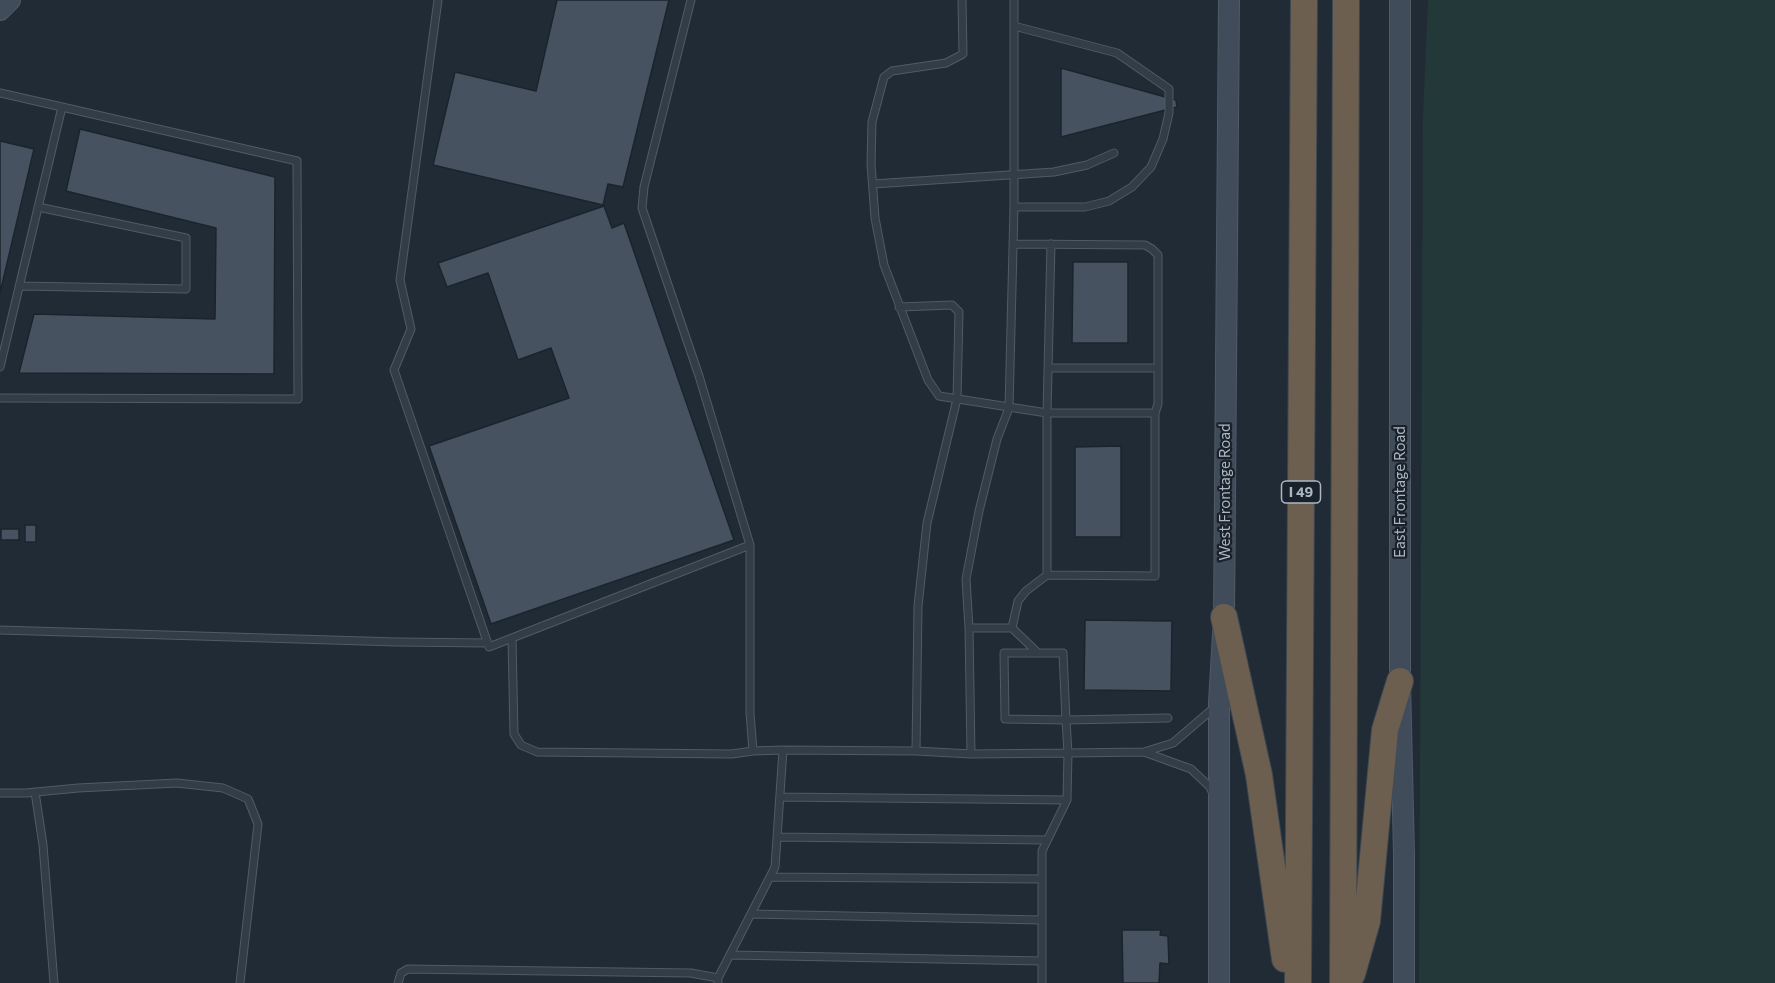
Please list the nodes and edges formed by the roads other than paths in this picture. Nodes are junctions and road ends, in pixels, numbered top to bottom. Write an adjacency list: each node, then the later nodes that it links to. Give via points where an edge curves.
1 (9, 0): 10 (street)
2 (438, 0): 38 (lane, via 400,280 411,329 394,370)
3 (691, 0): 31 (lane, via 644,186 642,208 699,376)
4 (962, 0): 16 (lane, via 963,54 946,63 892,71 884,77 872,122)
5 (1014, 0): 11 (lane)
6 (1229, 0): 33 (street, West Frontage Road)
7 (1304, 0): 70 (highway, I 49)
8 (1346, 0): 71 (highway)
9 (1400, 0): 40 (street, East Frontage Road)
10 (0, 10)
11 (1014, 26): 15 (lane); 18 (lane, via 1117,53 1169,89 1169,113 1151,167 1132,187 1109,201 1085,207)
12 (0, 93): 13 (lane)
13 (62, 107): 17 (lane); 26 (lane, via 297,161 298,399)
14 (1114, 153): 15 (lane, via 1087,165 1054,172)
15 (1014, 174): 16 (lane); 18 (lane)
16 (873, 184): 22 (lane, via 884,266)
17 (38, 207): 21 (lane); 21 (lane, via 186,238 186,289)
18 (1014, 207): 19 (lane)
19 (1013, 244): 20 (lane); 28 (lane)
20 (1051, 244): 24 (lane); 25 (lane, via 1145,245 1158,255)
21 (19, 286): 23 (lane)
22 (899, 308): 27 (lane, via 928,380 939,396); 27 (lane, via 952,305 959,312)
23 (0, 368)
24 (1049, 368): 25 (lane); 29 (lane)
25 (1158, 368): 30 (lane)
26 (0, 398)
27 (957, 399): 28 (lane); 46 (lane, via 927,523 918,606)
28 (1009, 408): 29 (lane); 34 (lane, via 997,439 966,579)
29 (1047, 413): 30 (lane); 32 (lane)
30 (1155, 413): 32 (lane, via 1155,576)
31 (750, 545): 37 (lane); 45 (lane)
32 (1047, 575): 35 (lane, via 1018,602)
33 (1224, 617): 41 (street, West Frontage Road); 69 (highway, via 1259,775)
34 (969, 628): 35 (lane); 49 (lane)
35 (1012, 628): 39 (lane)
36 (0, 630): 38 (lane)
37 (512, 638): 38 (lane, via 489,647); 45 (lane, via 514,734 521,745 537,752)
38 (488, 643)
39 (1038, 653): 43 (lane, via 1064,653); 43 (lane, via 1004,653 1005,719)
40 (1400, 681): 72 (highway, via 1385,730 1367,921); 73 (street, East Frontage Road)
41 (1219, 703): 47 (lane, via 1173,743); 54 (street, West Frontage Road)
42 (1168, 718): 43 (lane)
43 (1066, 720): 48 (lane)
44 (783, 750): 45 (lane); 46 (lane); 52 (lane)
45 (753, 751)
46 (916, 751): 49 (lane)
47 (1144, 752): 48 (lane); 54 (lane, via 1191,769 1210,787)
48 (1068, 753): 49 (lane); 53 (lane)
49 (971, 754)
50 (35, 792): 51 (lane); 64 (lane); 65 (lane, via 177,783 223,788 248,799 258,824)
51 (0, 793)
52 (780, 796): 53 (lane); 55 (lane)
53 (1067, 800): 56 (lane)
54 (1220, 812): 68 (street, West Frontage Road)
55 (777, 837): 56 (lane); 57 (lane, via 775,867)
56 (1046, 840): 58 (lane)
57 (770, 877): 58 (lane); 59 (lane)
58 (1042, 879): 60 (lane)
59 (751, 914): 60 (lane); 61 (lane)
60 (1042, 920): 62 (lane)
61 (730, 955): 62 (lane); 63 (lane)
62 (1042, 961): 67 (lane)
63 (718, 981): 66 (lane, via 691,973 408,969 401,973)
64 (54, 983)
65 (240, 983)
66 (398, 983)
67 (1042, 983)
68 (1219, 983)
69 (1289, 983)
70 (1298, 983)
71 (1343, 983)
72 (1350, 983)
73 (1404, 983)

